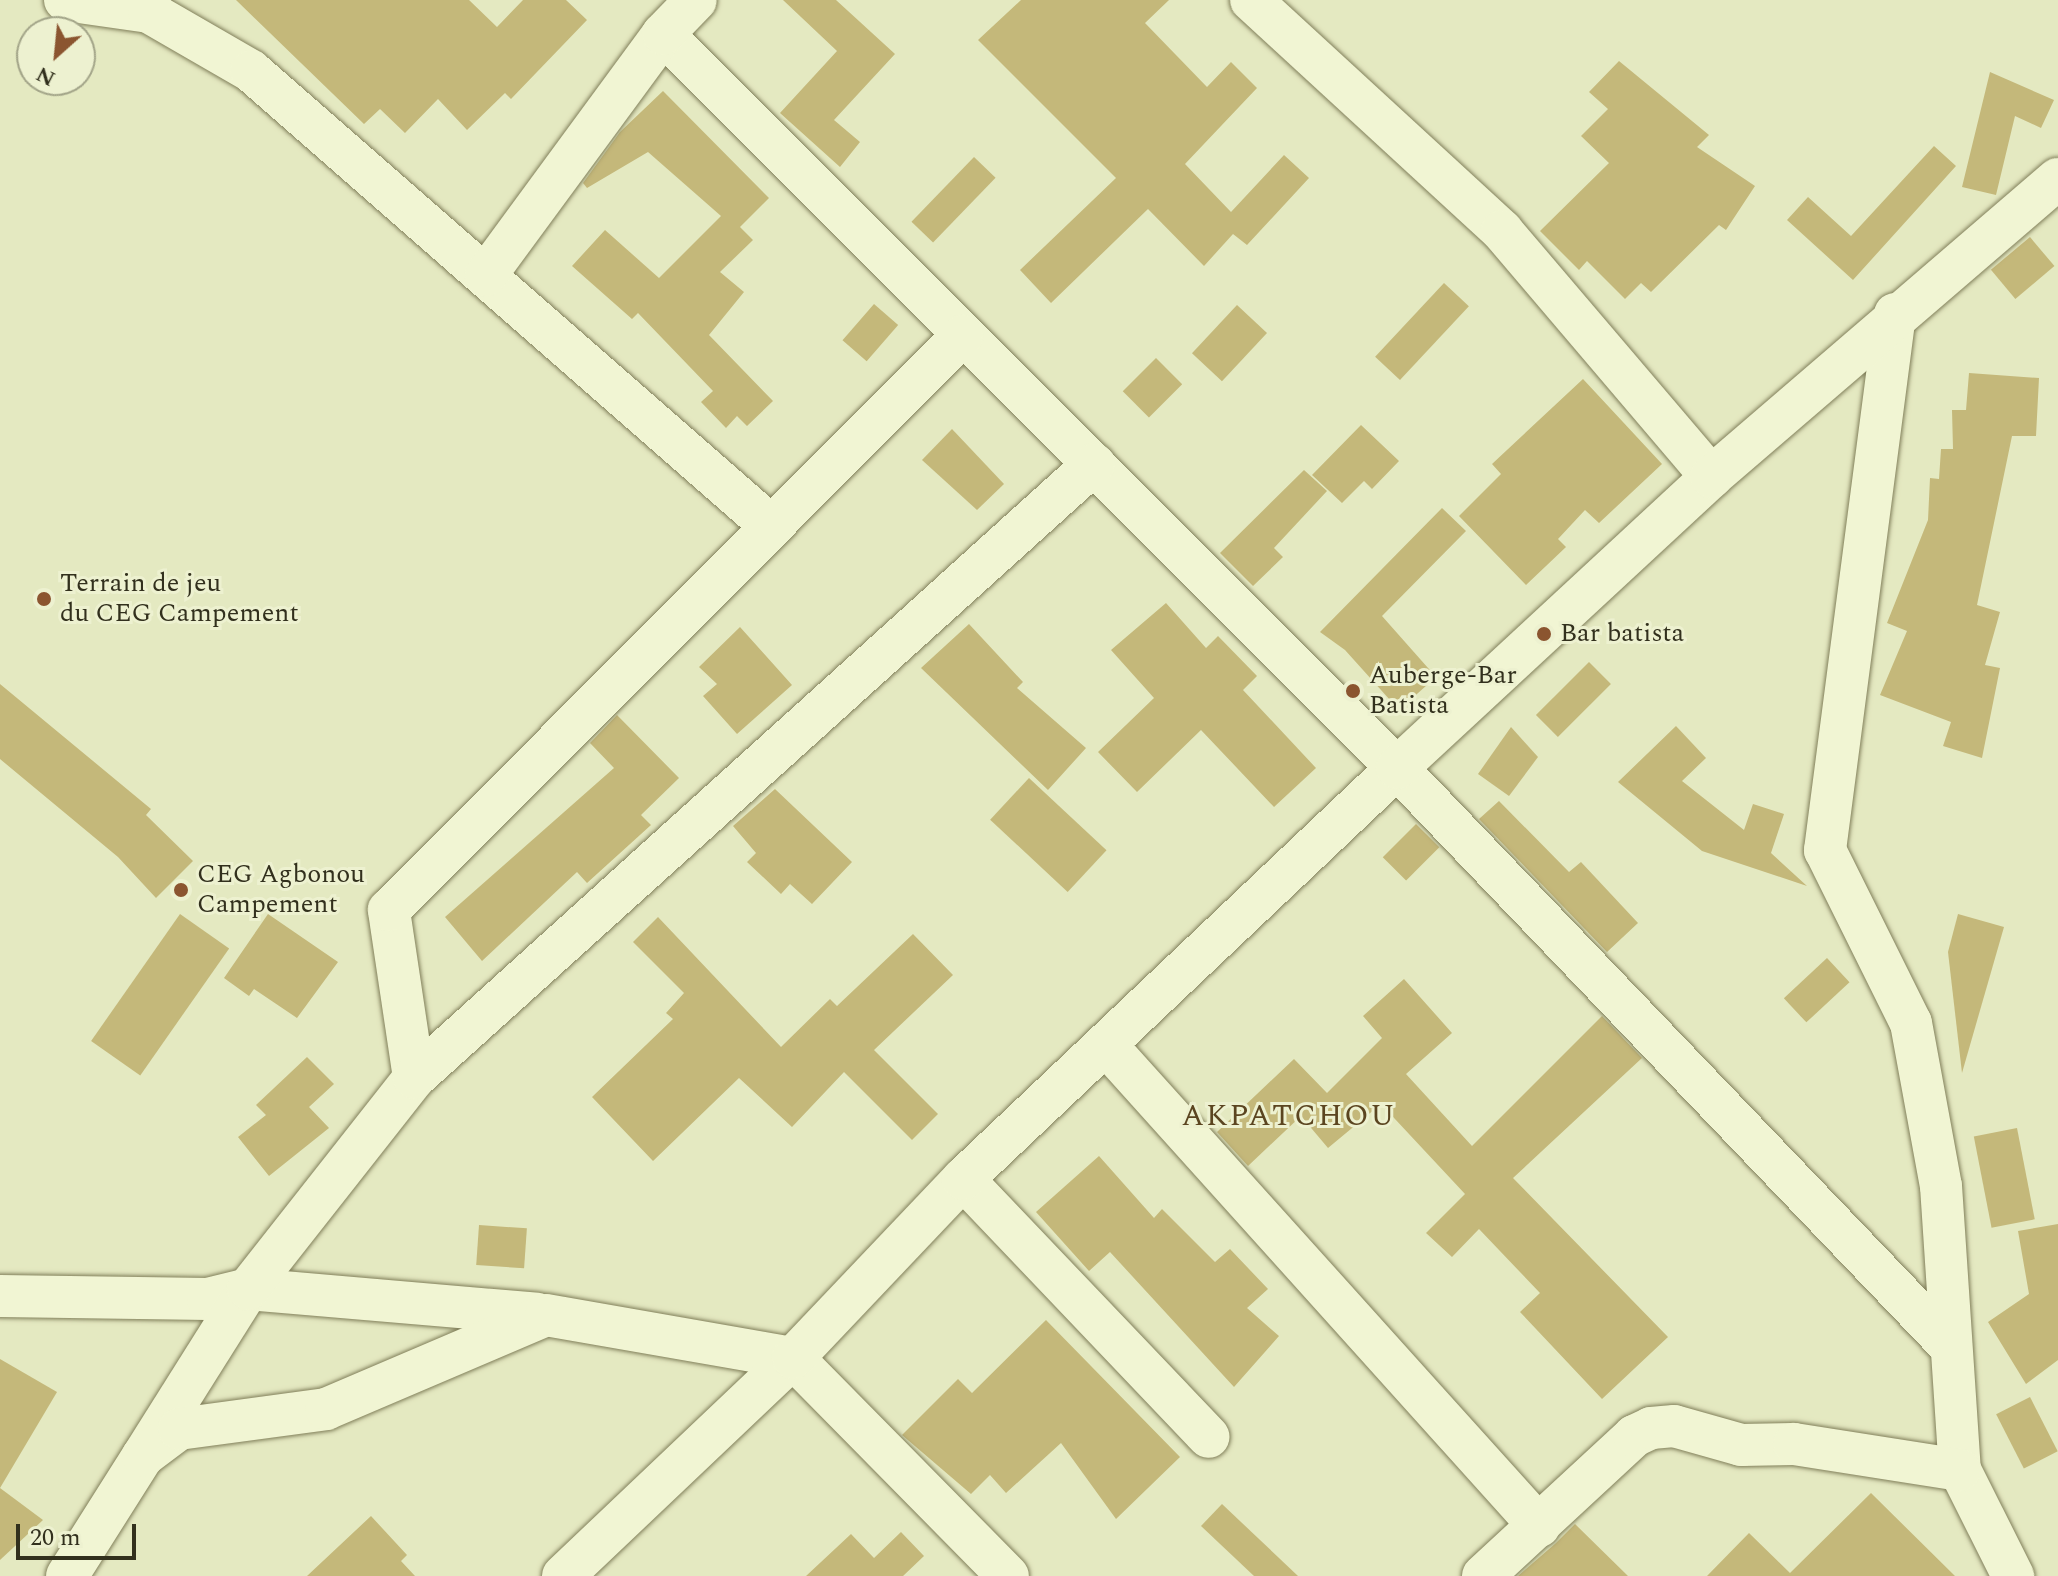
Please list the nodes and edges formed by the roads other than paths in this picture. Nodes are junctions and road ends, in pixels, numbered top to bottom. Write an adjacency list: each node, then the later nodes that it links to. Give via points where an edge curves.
1 (65, 0): 4 (street)
2 (696, 0): 5 (street)
3 (1251, 0): 11 (street, via 1502,231)
4 (150, 6): 7 (street, via 251,71)
5 (663, 34): 7 (street); 9 (street)
6 (2058, 179): 8 (street)
7 (486, 275): 12 (street)
8 (1895, 314): 11 (street); 20 (street, via 1825,850 1911,1023 1941,1186)
9 (962, 336): 10 (street); 12 (street)
10 (1094, 464): 13 (street); 15 (street)
11 (1711, 477): 13 (street)
12 (772, 527): 15 (street, via 389,910)
13 (1397, 768): 14 (street); 20 (street)
14 (1107, 1046): 16 (street); 25 (street)
15 (414, 1078): 17 (street)
16 (963, 1179): 21 (street); 22 (street)
17 (248, 1289): 18 (street, via 208,1299); 19 (street); 23 (street)
18 (0, 1296)
19 (546, 1315): 21 (street); 23 (street, via 326,1409 179,1429)
20 (1951, 1347): 24 (street)
21 (793, 1358): 27 (street); 28 (street)
22 (1209, 1437)
23 (143, 1456): 26 (street)
24 (1960, 1470): 25 (street, via 1794,1444 1741,1445 1674,1426 1651,1428 1634,1436); 30 (street)
25 (1539, 1526): 29 (street)
26 (67, 1576)
27 (563, 1576)
28 (1008, 1576)
29 (1483, 1576)
30 (2013, 1576)

